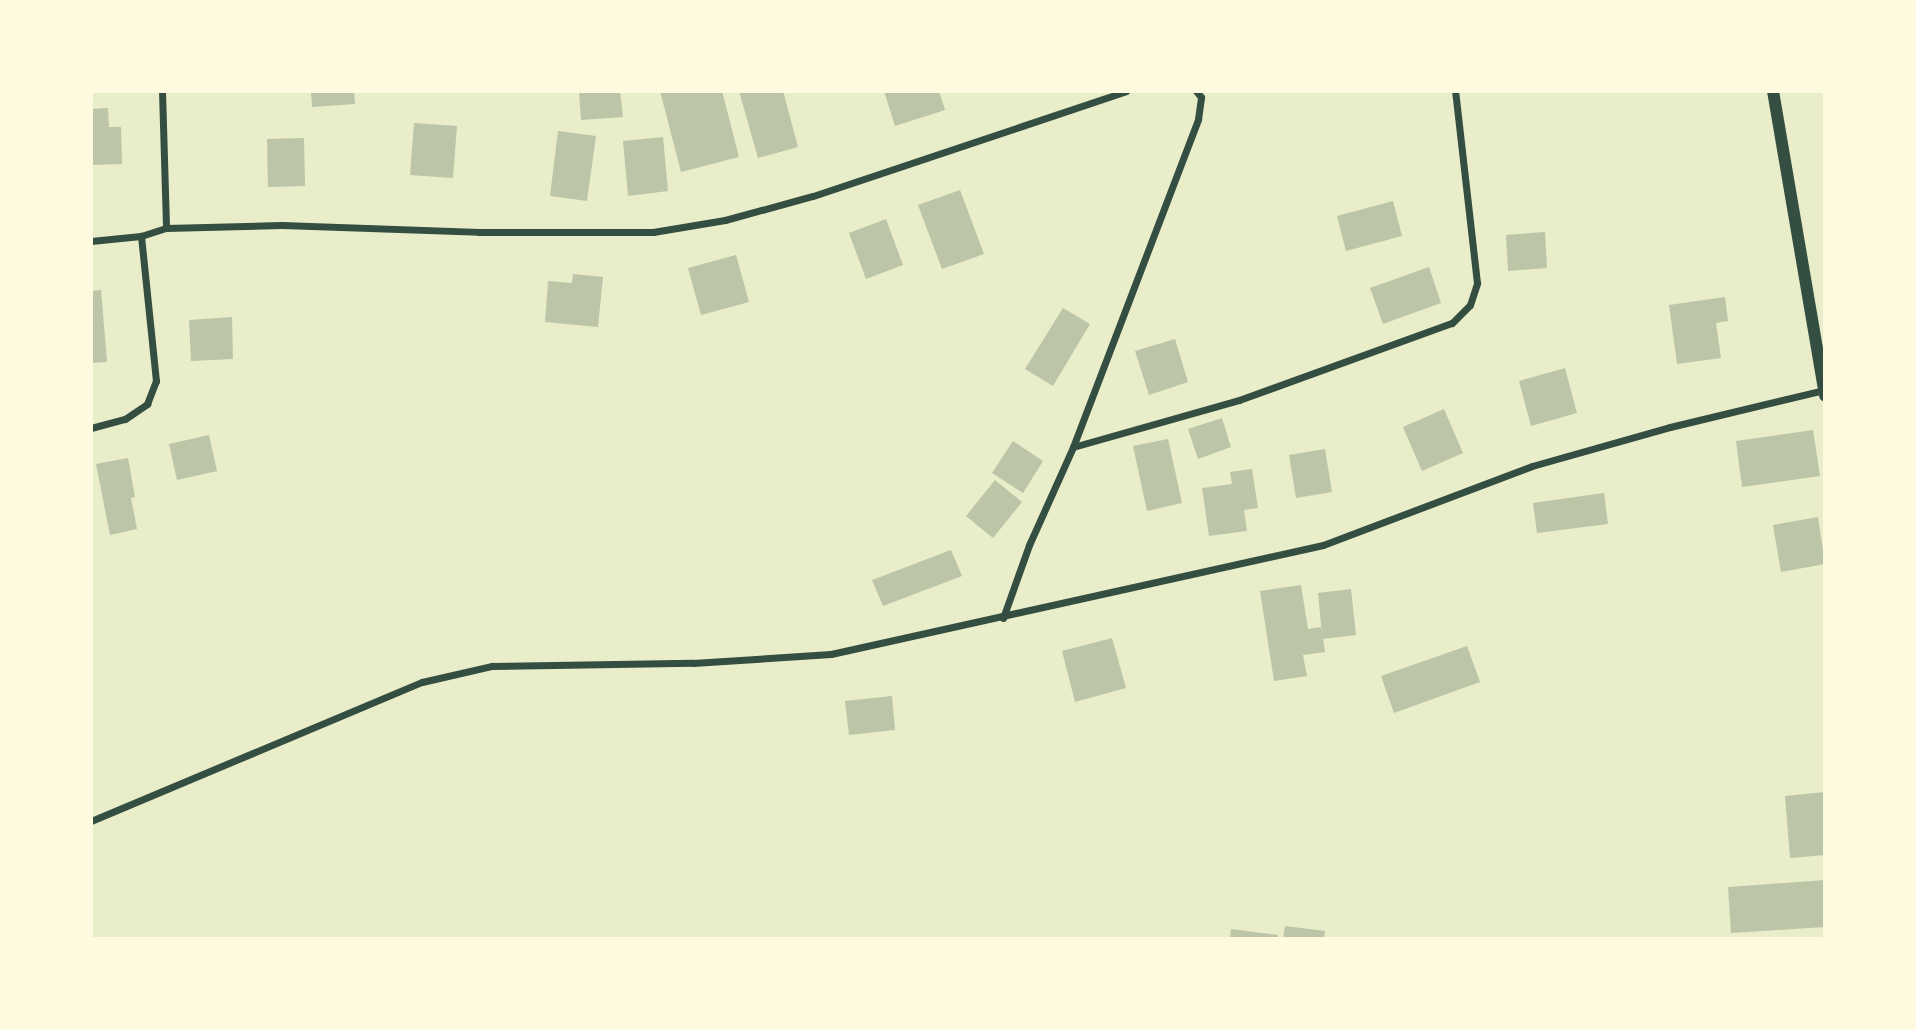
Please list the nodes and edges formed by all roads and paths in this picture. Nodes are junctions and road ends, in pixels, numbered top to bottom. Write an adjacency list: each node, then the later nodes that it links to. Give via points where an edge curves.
1 (162, 91): 6 (street)
2 (1126, 91): 6 (street, via 813,196 725,220 653,232 282,225)
3 (1196, 91): 11 (street, via 1201,97 1198,119)
4 (1455, 91): 11 (street, via 1477,283 1470,305 1452,323 1239,400)
5 (1773, 91): 9 (street)
6 (166, 228): 7 (street)
7 (141, 236): 8 (street); 10 (street, via 156,381 147,404 125,419)
8 (91, 241)
9 (1824, 393): 12 (street, via 1670,427 1532,466 1323,545)
10 (91, 428)
11 (1073, 447): 12 (street, via 1028,545)
12 (1003, 618): 13 (street, via 831,654 692,663 492,666 422,682)
13 (91, 821)

